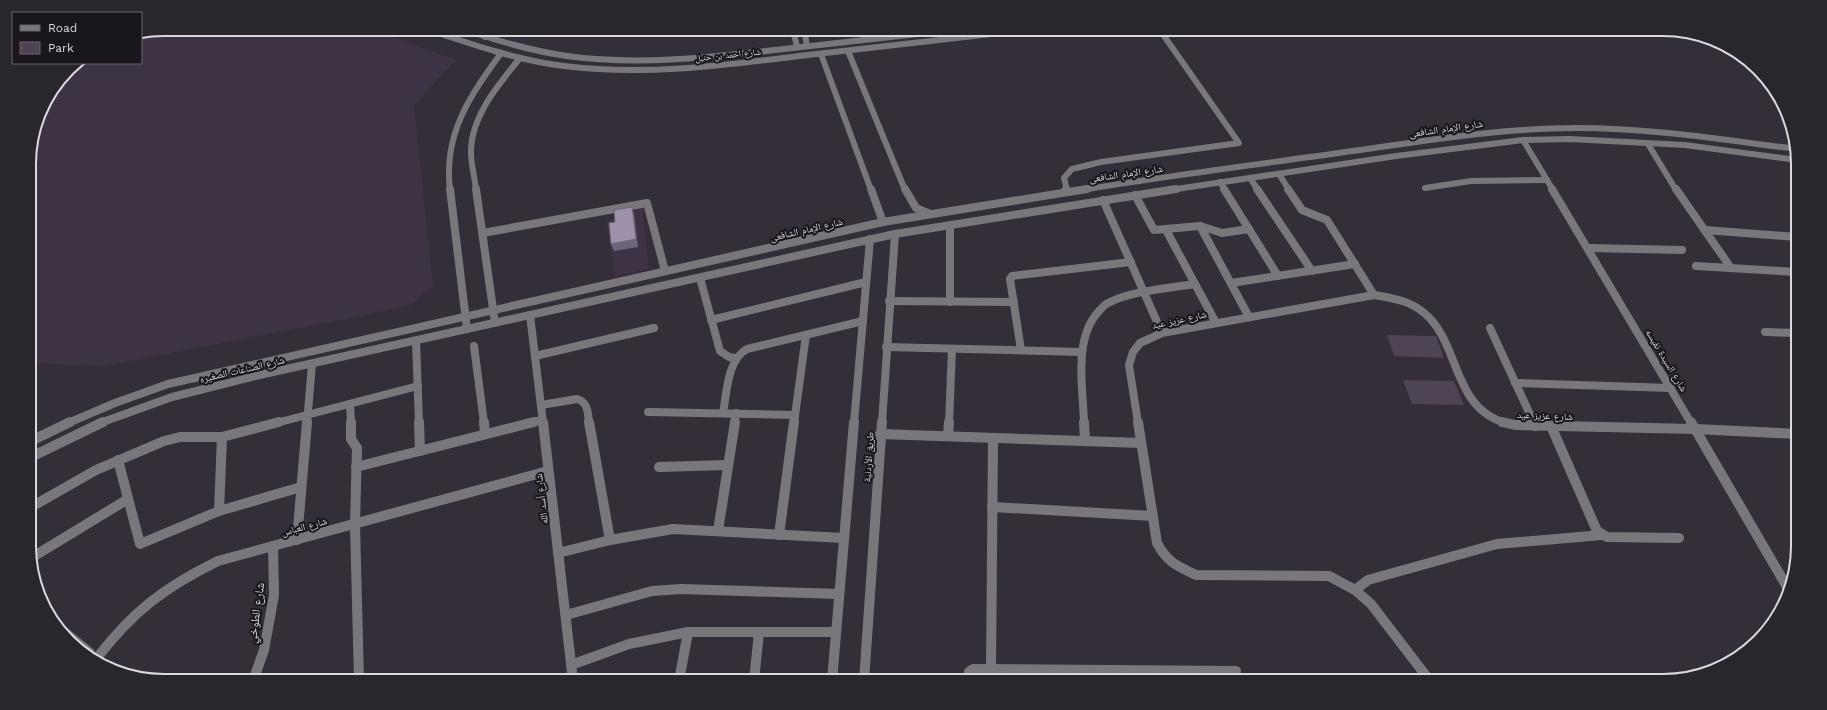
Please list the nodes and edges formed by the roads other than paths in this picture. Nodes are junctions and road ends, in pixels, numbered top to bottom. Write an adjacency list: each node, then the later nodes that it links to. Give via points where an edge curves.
1 (448, 36): 12 (street, شارع احمد بن حنبل)
2 (482, 36): 8 (street, شارع احمد بن حنبل)
3 (794, 36): 10 (street)
4 (805, 36): 9 (street)
5 (898, 36): 9 (street, شارع احمد بن حنبل)
6 (976, 36): 11 (street, شارع احمد بن حنبل)
7 (1164, 36): 28 (street, via 1239,143 1101,162 1072,169 1064,178)
8 (485, 37): 15 (street, شارع احمد بن حنبل, via 568,56)
9 (807, 46): 10 (street, شارع احمد بن حنبل)
10 (797, 48): 15 (street, شارع احمد بن حنبل)
11 (848, 51): 13 (street, شارع احمد بن حنبل); 31 (street, via 908,197 916,208)
12 (501, 53): 14 (street, شارع احمد بن حنبل); 62 (street, via 462,111 449,156 449,180)
13 (821, 54): 16 (street, شارع احمد بن حنبل); 32 (street)
14 (520, 58): 16 (street, شارع احمد بن حنبل, via 581,68); 38 (street, via 493,91 481,111 474,131 471,152)
15 (654, 61): 16 (street)
16 (651, 71)
17 (1523, 140): 18 (street, شارع الإمام الشافعى, via 1570,139); 22 (street, شارع الإمام الشافعى); 25 (street, شارع السيدة نفيسه)
18 (1648, 144): 20 (street, شارع الإمام الشافعى, via 1685,145); 37 (street, via 1664,172)
19 (1790, 148): 21 (street, شارع الإمام الشافعى, via 1642,130 1563,128 1464,135)
20 (1791, 159)
21 (1227, 170): 24 (street); 28 (street, شارع الإمام الشافعى)
22 (1279, 174): 23 (street, شارع الإمام الشافعى); 45 (street, via 1302,210 1327,220)
23 (1250, 178): 24 (street, شارع الإمام الشافعى); 49 (street)
24 (1235, 180): 26 (street, شارع الإمام الشافعى)
25 (1547, 180): 27 (street, via 1488,178); 42 (street, شارع السيدة نفيسه)
26 (1220, 182): 29 (street, شارع الإمام الشافعى); 35 (street)
27 (1425, 188)
28 (1068, 192): 31 (street, شارع الإمام الشافعى)
29 (1135, 195): 30 (street, شارع الإمام الشافعى); 36 (street, via 1152,229)
30 (1103, 200): 33 (street, شارع الإمام الشافعى); 44 (street)
31 (930, 214): 32 (street, شارع الإمام الشافعى)
32 (883, 222): 48 (street, شارع الإمام الشافعى)
33 (950, 225): 39 (street, شارع الإمام الشافعى); 59 (street)
34 (1200, 226): 35 (street, via 1222,233); 36 (street); 54 (street)
35 (1249, 229): 51 (street)
36 (1166, 230): 55 (street)
37 (1705, 230): 40 (street); 47 (street)
38 (483, 233): 48 (street, via 647,203); 61 (street)
39 (894, 234): 41 (street, شارع الإمام الشافعى); 58 (street, طريق الأردنية)
40 (1791, 237)
41 (870, 239): 52 (street, شارع الإمام الشافعى); 53 (street, طريق الأردنية)
42 (1588, 248): 43 (street); 87 (street, شارع السيدة نفيسه)
43 (1682, 250)
44 (1131, 262): 56 (street); 60 (street, via 1012,276 1010,279)
45 (1355, 264): 49 (street); 57 (street)
46 (1696, 266): 47 (street)
47 (1731, 268): 50 (street)
48 (665, 271): 61 (street, شارع الإمام الشافعى)
49 (1312, 271): 51 (street)
50 (1791, 272)
51 (1278, 276): 54 (street)
52 (700, 278): 63 (street, شارع الإمام الشافعى); 65 (street)
53 (866, 282): 65 (street); 66 (street, طريق الأردنية)
54 (1231, 283): 64 (street)
55 (1195, 284): 56 (street); 68 (street)
56 (1144, 292): 73 (street); 81 (street, via 1107,303 1094,317 1085,334)
57 (1374, 295): 64 (street, شارع عزيز عيد); 96 (street, شارع عزيز عيد, via 1412,303 1428,314 1472,402 1483,413 1498,422)
58 (889, 300): 59 (street); 78 (street, طريق الأردنية)
59 (950, 302): 60 (street)
60 (1014, 302): 80 (street)
61 (494, 310): 62 (street, شارع الإمام الشافعى); 67 (street)
62 (466, 316): 71 (street); 104 (street, شارع الصناعات الصغيره, via 168,384 115,402)
63 (530, 316): 67 (street, شارع الإمام الشافعى); 82 (street, شارع أسد الله)
64 (1249, 317): 68 (street, شارع عزيز عيد)
65 (711, 320): 83 (street, via 720,351 729,358)
66 (863, 321): 75 (street); 125 (street, طريق الأردنية)
67 (495, 323): 71 (street, شارع الإمام الشافعى)
68 (1216, 323): 73 (street, شارع عزيز عيد)
69 (654, 328): 82 (street)
70 (1490, 328): 85 (street)
71 (467, 329): 76 (street, شارع الصناعات الصغيره)
72 (1765, 332): 74 (street)
73 (1162, 333): 107 (street, شارع عزيز عيد, via 1144,339 1132,350 1129,365)
74 (1791, 333)
75 (806, 335): 83 (street, via 747,349); 94 (street)
76 (416, 341): 84 (street, شارع الصناعات الصغيره); 86 (street)
77 (474, 346): 99 (street)
78 (886, 347): 79 (street); 100 (street, طريق الأردنية)
79 (952, 349): 80 (street); 102 (street)
80 (1021, 350): 81 (street)
81 (1082, 352): 106 (street)
82 (535, 356): 89 (street, شارع أسد الله)
83 (735, 358): 91 (street)
84 (312, 364): 93 (street); 109 (street, شارع الصناعات الصغيره, via 171,397 120,414)
85 (1515, 383): 87 (street); 96 (street)
86 (418, 386): 88 (street); 108 (street)
87 (1671, 388): 98 (street, شارع السيدة نفيسه)
88 (350, 404): 93 (street); 112 (street, via 351,438 357,448)
89 (541, 405): 95 (street, شارع أسد الله); 128 (street, via 577,399 586,405)
90 (648, 412): 91 (street)
91 (723, 413): 92 (street)
92 (736, 413): 94 (street); 111 (street)
93 (307, 415): 103 (street); 115 (street)
94 (795, 415): 123 (street)
95 (542, 420): 99 (street); 114 (street, شارع أسد الله)
96 (1535, 426): 97 (street, شارع عزيز عيد)
97 (1551, 426): 98 (street, شارع عزيز عيد); 124 (street, via 1597,532)
98 (1695, 430): 101 (street, شارع عزيز عيد); 132 (street, شارع السيدة نفيسه)
99 (485, 434): 108 (street)
100 (880, 434): 102 (street); 149 (street, طريق الأردنية)
101 (1791, 434)
102 (948, 436): 105 (street)
103 (222, 437): 110 (street, via 174,438); 119 (street)
104 (36, 438)
105 (993, 438): 106 (street); 118 (street)
106 (1085, 441): 107 (street)
107 (1141, 443): 120 (street, شارع عزيز عيد)
108 (420, 451): 112 (street)
109 (36, 454)
110 (118, 460): 116 (street); 117 (street, via 68,484)
111 (728, 466): 113 (street); 122 (street)
112 (356, 467): 121 (street)
113 (660, 467)
114 (548, 471): 121 (street, شارع العباس); 130 (street, شارع أسد الله)
115 (301, 487): 119 (street); 127 (street)
116 (128, 498): 119 (street, via 140,544); 131 (street)
117 (36, 504)
118 (992, 507): 120 (street); 141 (street)
119 (219, 511)
120 (1153, 516): 133 (street, شارع عزيز عيد, via 1157,543 1164,556 1176,566 1196,575 1328,576)
121 (355, 524): 127 (street, شارع العباس); 144 (street)
122 (718, 531): 123 (street); 128 (street, via 673,529)
123 (780, 535): 125 (street)
124 (1602, 535): 126 (street); 133 (street, via 1497,544 1368,580)
125 (844, 538): 134 (street, طريق الأردنية)
126 (1679, 538)
127 (296, 540): 129 (street, شارع العباس)
128 (610, 540): 130 (street)
129 (273, 546): 139 (street, شارع العباس, via 218,561 185,577 153,598 132,616); 143 (street, شارع الطوخي, via 274,595 264,650)
130 (558, 553): 135 (street, شارع أسد الله)
131 (37, 555)
132 (1785, 584)
133 (1355, 590): 153 (street, شارع عزيز عيد, via 1371,604)
134 (839, 594): 135 (street, via 681,589 652,591); 138 (street, طريق الأردنية)
135 (566, 615): 140 (street, شارع أسد الله)
136 (688, 632): 137 (street); 140 (street, via 629,644); 146 (street)
137 (759, 632): 138 (street); 147 (street)
138 (836, 632): 148 (street, طريق الأردنية)
139 (99, 656)
140 (571, 665): 145 (street, شارع أسد الله)
141 (991, 669): 150 (street, via 973,669); 151 (street)
142 (1236, 672): 152 (street)
143 (255, 674)
144 (359, 674)
145 (572, 674)
146 (680, 674)
147 (755, 674)
148 (833, 674)
149 (864, 674)
150 (969, 674)
151 (1133, 674)
152 (1213, 674)
153 (1425, 674)

